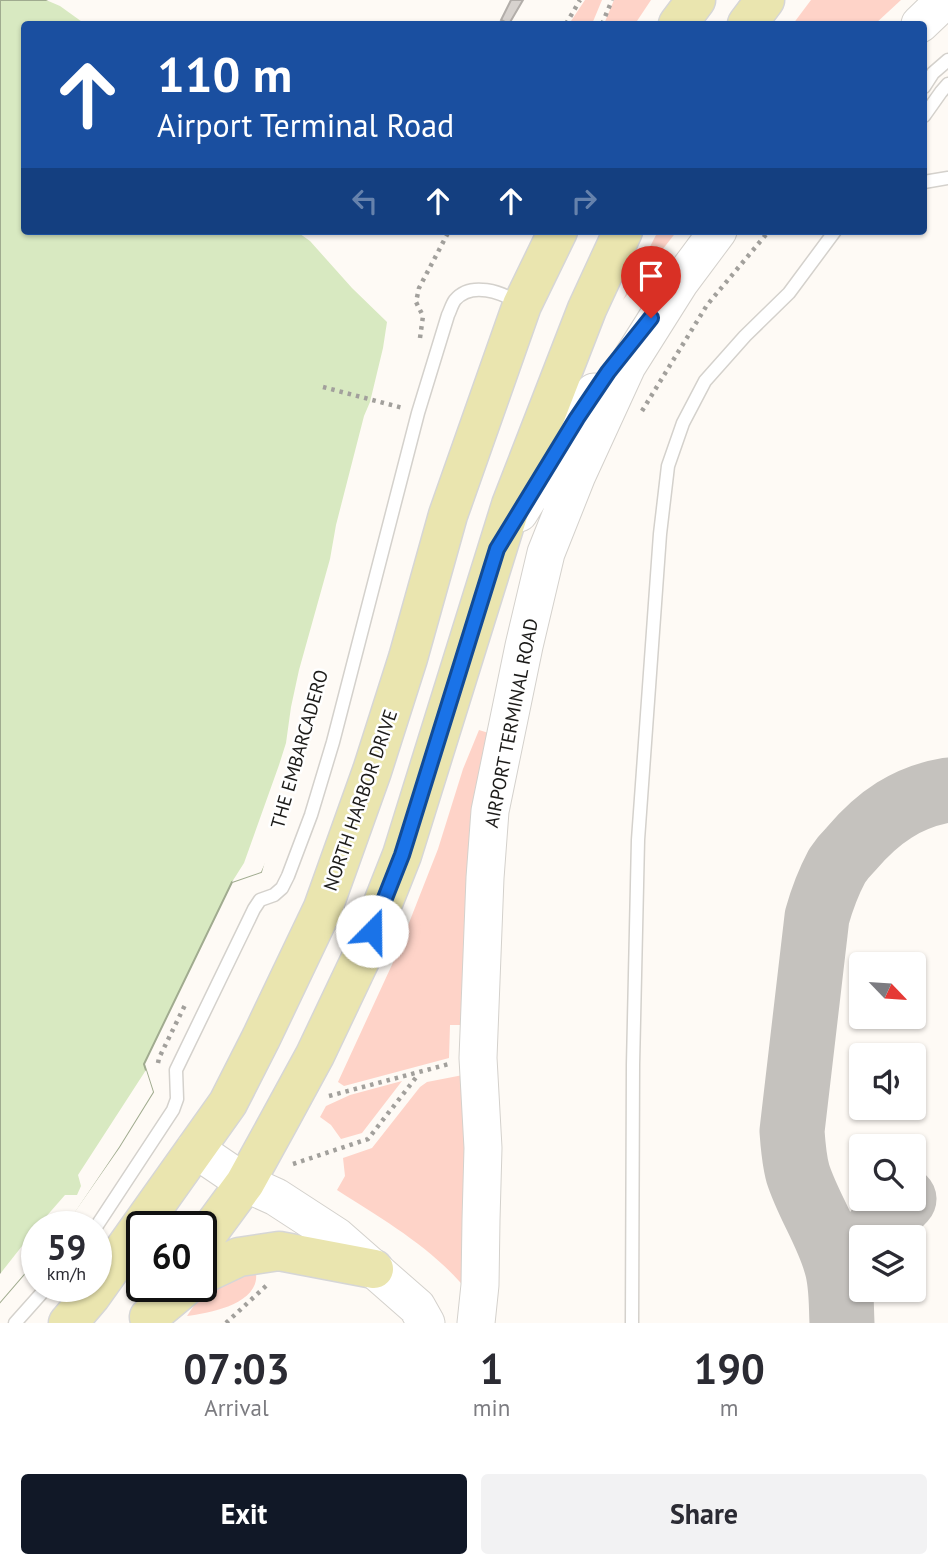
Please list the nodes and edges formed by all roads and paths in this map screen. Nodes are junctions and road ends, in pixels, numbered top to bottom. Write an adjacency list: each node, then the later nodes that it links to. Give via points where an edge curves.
1 (580, 0): 7 (path)
2 (611, 0): 8 (path)
3 (696, 0): 9 (main road)
4 (751, 0): 10 (main road)
5 (765, 0): 11 (main road)
6 (945, 0): 12 (main road)
7 (568, 21)
8 (603, 21)
9 (680, 21)
10 (742, 21)
11 (749, 21)
12 (922, 21)
13 (948, 60): 14 (lane)
14 (927, 83)
15 (948, 84): 16 (lane)
16 (927, 112)
17 (948, 178): 18 (lane)
18 (927, 182)
19 (447, 235): 27 (path, via 419,288 416,302 423,316)
20 (556, 235): 26 (main road, NORTH HARBOR DRIVE)
21 (621, 235): 31 (main road, via 587,309)
22 (715, 235): 25 (main road, AIRPORT TERMINAL ROAD)
23 (766, 235): 30 (path, via 707,305)
24 (832, 235): 52 (lane, via 789,293 705,381 668,466 638,840)
25 (680, 282): 31 (main road, AIRPORT TERMINAL ROAD, via 608,372); 51 (main road, AIRPORT TERMINAL ROAD, via 626,366 546,553 490,811 478,1045 483,1148)
26 (522, 305): 35 (main road, NORTH HARBOR DRIVE, via 448,515 408,658 323,908 228,1103); 38 (lane, via 506,295 467,291 455,300 448,315 333,741 288,876 282,888 260,900 254,909 176,1070 173,1110)
27 (418, 347)
28 (323, 387): 29 (path, via 403,408)
29 (406, 396)
30 (639, 416)
31 (497, 549): 37 (main road, via 397,868 315,1055)
32 (189, 996): 33 (path)
33 (158, 1068)
34 (320, 1101): 36 (path, via 419,1073 368,1139)
35 (195, 1149): 37 (main road); 48 (main road, NORTH HARBOR DRIVE)
36 (293, 1164)
37 (245, 1183): 39 (main road); 41 (main road, via 276,1197 336,1236)
38 (107, 1211)
39 (217, 1222)
40 (217, 1267): 41 (main road, via 239,1257 279,1251)
41 (374, 1269): 50 (main road, via 417,1307)
42 (266, 1275): 49 (path, via 267,1285)
43 (34, 1302): 47 (lane)
44 (160, 1302): 46 (main road)
45 (168, 1302): 46 (main road)
46 (147, 1320)
47 (15, 1323)
48 (68, 1323)
49 (226, 1323)
50 (426, 1323)
51 (475, 1323)
52 (632, 1323)

